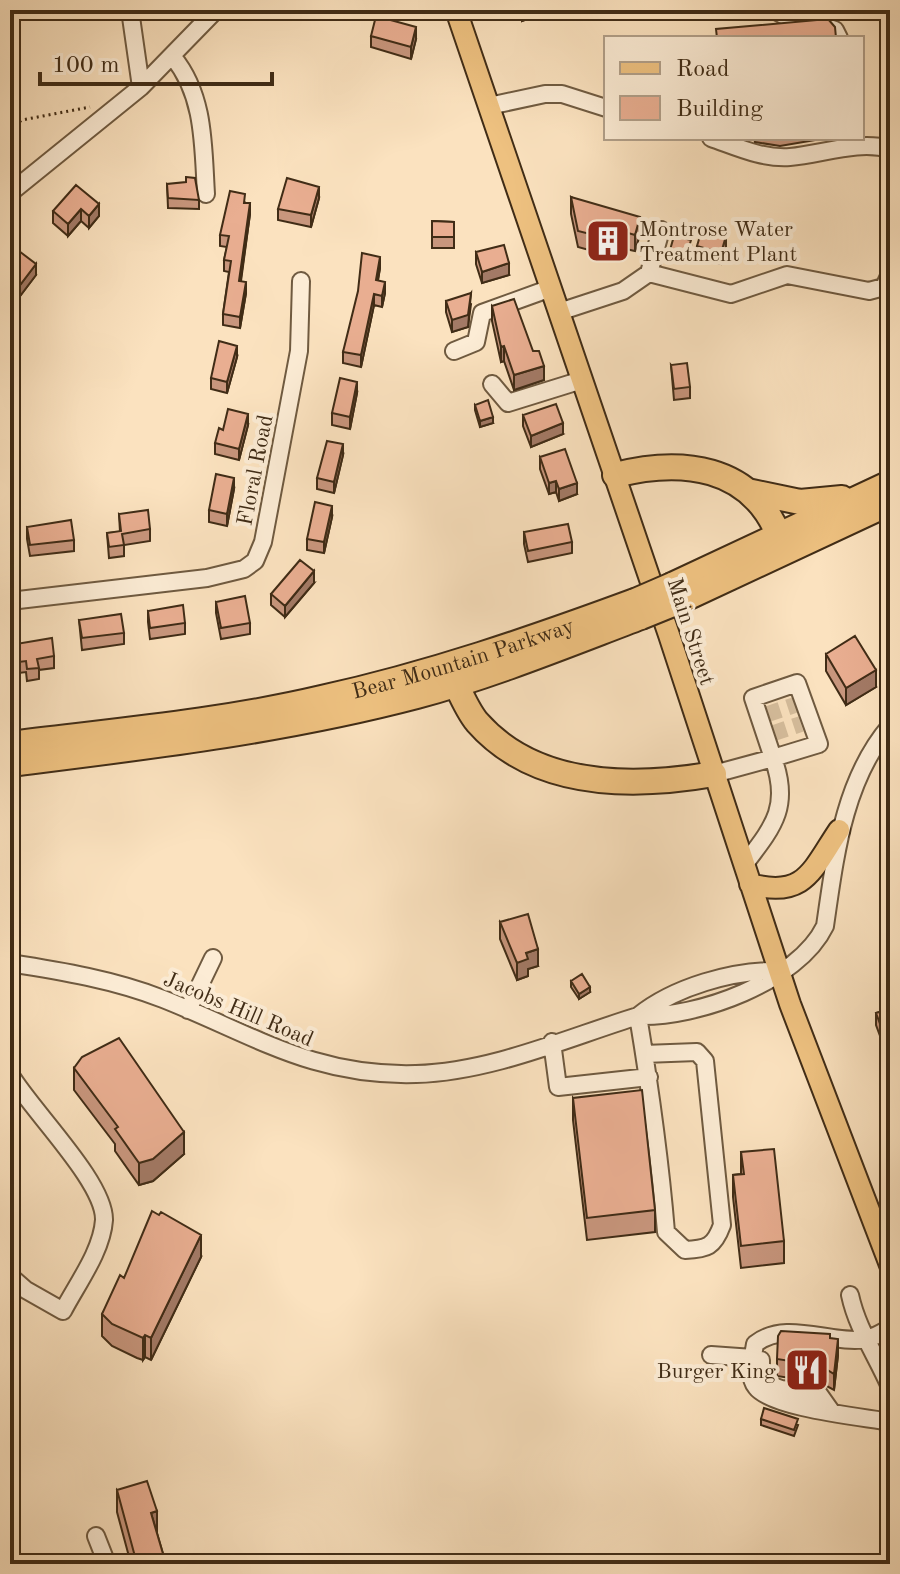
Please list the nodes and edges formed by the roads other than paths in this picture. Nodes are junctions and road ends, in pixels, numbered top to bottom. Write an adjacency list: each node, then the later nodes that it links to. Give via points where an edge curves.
1 (130, 10): 7 (street)
2 (216, 10): 6 (street)
3 (456, 10): 8 (main road, Main Street)
4 (775, 10): 5 (street, via 835,30)
5 (838, 36)
6 (173, 57): 7 (street); 14 (street, via 195,93)
7 (141, 87): 13 (street)
8 (489, 106): 9 (street, via 562,94); 19 (main road, Main Street)
9 (604, 107)
10 (717, 140): 11 (street, via 758,155 788,157)
11 (854, 142): 12 (street)
12 (890, 149)
13 (10, 193)
14 (206, 194)
15 (661, 230): 16 (street)
16 (649, 273): 17 (street, via 731,294 787,275 869,291 884,287); 20 (street, via 623,291)
17 (890, 274)
18 (301, 281): 29 (street, Floral Road, via 299,351 255,561 207,578)
19 (551, 288): 20 (main road, Main Street); 21 (street, via 482,313 476,342)
20 (559, 312): 22 (main road, Main Street)
21 (454, 351)
22 (582, 380): 23 (street, via 508,403); 24 (main road, Main Street)
23 (492, 384)
24 (615, 475): 25 (highway, via 685,466); 36 (main road, Main Street)
25 (746, 490): 26 (highway, via 800,502); 27 (highway, via 769,511)
26 (884, 492): 27 (highway, Bear Mountain Parkway); 28 (highway, Bear Mountain Parkway)
27 (779, 536): 28 (highway, Bear Mountain Parkway)
28 (675, 594): 30 (highway, Bear Mountain Parkway, bridge)
29 (10, 601)
30 (638, 609): 31 (highway, Bear Mountain Parkway); 33 (highway, Bear Mountain Parkway, via 319,699)
31 (456, 684): 35 (highway, Bear Mountain Parkway, via 251,732); 36 (highway, via 490,734 560,771 619,783)
32 (890, 726): 37 (street, Jacobs Hill Road)
33 (10, 744)
34 (773, 758): 34 (street, via 819,744 806,722 797,683 753,698); 36 (street); 38 (street, via 782,783 780,809)
35 (10, 764)
36 (714, 774): 38 (main road, Main Street)
37 (839, 830): 38 (main road, via 800,884 780,890); 41 (street, Jacobs Hill Road, via 825,926 806,953)
38 (747, 874): 41 (main road, Main Street)
39 (213, 958): 42 (street)
40 (10, 965): 42 (street, Jacobs Hill Road, via 111,982)
41 (779, 971): 43 (street, Jacobs Hill Road, via 757,990 664,1017); 48 (main road, Main Street)
42 (188, 1010): 44 (street, Jacobs Hill Road, via 279,1052 363,1072 416,1074 464,1068)
43 (638, 1016): 44 (street, Jacobs Hill Road); 45 (street)
44 (552, 1042): 47 (street, via 558,1087)
45 (644, 1054): 47 (street); 47 (street, via 697,1052 705,1061 722,1225 716,1243 705,1249 685,1250 666,1232)
46 (10, 1074): 49 (street, via 86,1176 104,1219 99,1241 63,1311)
47 (649, 1077)
48 (890, 1265)
49 (10, 1276)
50 (850, 1295): 52 (street)
51 (890, 1328): 52 (street)
52 (862, 1339): 54 (street, via 766,1336 755,1344); 55 (street); 56 (street, via 842,1346 774,1344 765,1349 761,1376 768,1384 819,1394)
53 (711, 1355): 54 (street)
54 (753, 1358): 56 (street, via 751,1379 757,1390 781,1401)
55 (890, 1387)
56 (831, 1411): 57 (street)
57 (890, 1422)
58 (96, 1536): 59 (street)
59 (107, 1564)

